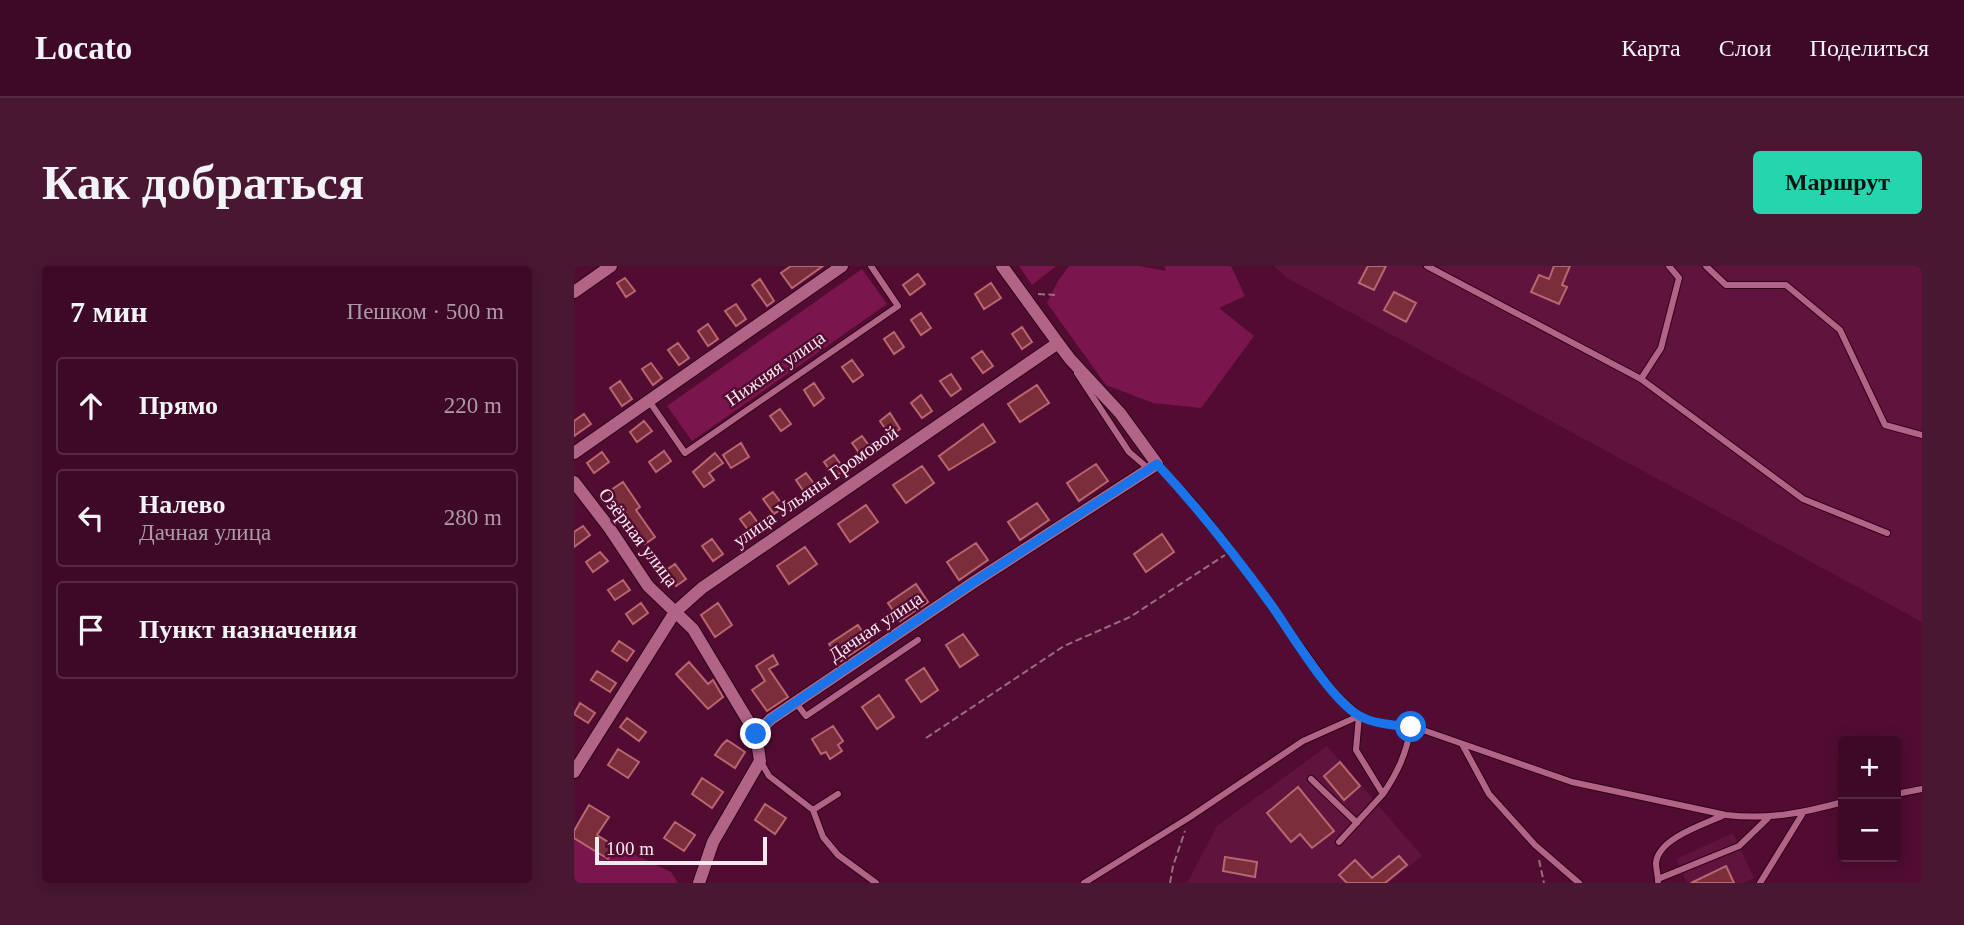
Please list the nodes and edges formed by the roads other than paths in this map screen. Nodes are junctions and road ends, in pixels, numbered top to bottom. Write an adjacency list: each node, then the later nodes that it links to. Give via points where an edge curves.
1 (611, 266): 8 (street)
2 (842, 266): 11 (street)
3 (871, 266): 11 (lane, Нижняя улица, via 898,306 685,453)
4 (1002, 266): 9 (street)
5 (1427, 266): 10 (lane)
6 (1669, 266): 10 (lane, via 1679,278 1661,348)
7 (1706, 266): 12 (lane, via 1726,285 1786,285 1840,330 1885,425)
8 (574, 292)
9 (1058, 343): 14 (street, via 1120,413); 17 (street, улица Ульяны Громовой, via 702,588)
10 (1641, 379): 16 (lane, via 1803,499)
11 (649, 401): 13 (street)
12 (1922, 435)
13 (574, 453)
14 (1153, 466): 19 (street, Дачная улица); 20 (lane, via 1197,507 1332,690)
15 (574, 482): 17 (street, Озёрная улица, via 648,586)
16 (1887, 533)
17 (675, 612): 22 (street, Озёрная улица, via 693,629); 25 (street, улица Ульяны Громовой)
18 (918, 640): 19 (lane, via 806,716)
19 (796, 703): 22 (street, Дачная улица)
20 (1359, 716): 21 (lane); 30 (lane, via 1356,750); 41 (lane, via 1303,741)
21 (1411, 727): 23 (lane); 30 (lane, via 1398,772)
22 (756, 734): 24 (street)
23 (1462, 744): 34 (lane, via 1572,782); 42 (lane, via 1489,794 1535,845)
24 (760, 761): 32 (lane, via 769,776); 39 (street, via 713,842)
25 (574, 772)
26 (1311, 779): 36 (lane)
27 (1922, 789): 28 (lane)
28 (1901, 793)
29 (838, 794): 32 (lane)
30 (1383, 794): 36 (lane)
31 (1838, 803): 33 (lane)
32 (813, 810): 40 (lane, via 838,855)
33 (1803, 813): 35 (lane); 43 (lane)
34 (1726, 815): 35 (lane); 38 (lane, via 1663,847 1656,861)
35 (1768, 817): 38 (lane, via 1739,846)
36 (1357, 823): 37 (lane)
37 (1339, 842)
38 (1658, 881)
39 (699, 883)
40 (877, 883)
41 (1084, 883)
42 (1579, 883)
43 (1760, 883)

